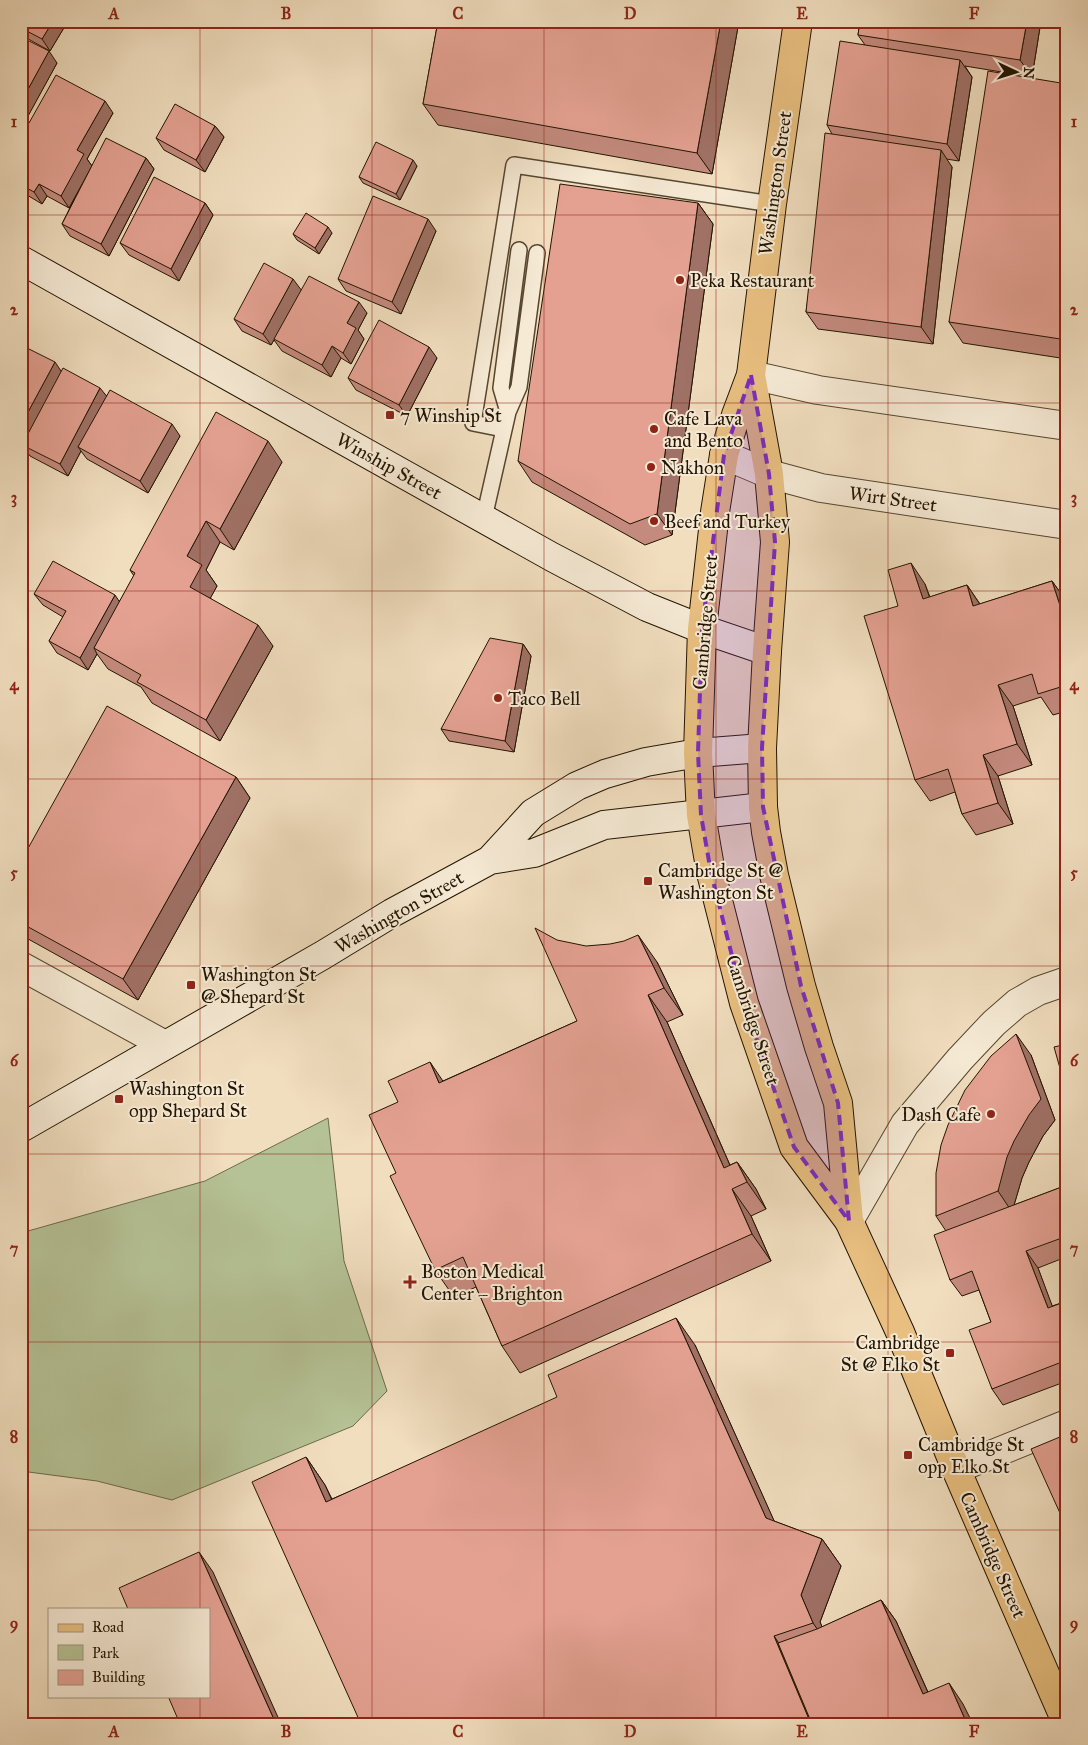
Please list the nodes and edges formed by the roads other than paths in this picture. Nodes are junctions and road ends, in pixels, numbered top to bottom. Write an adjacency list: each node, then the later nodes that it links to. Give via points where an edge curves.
1 (798, 21): 2 (main road, Washington Street)
2 (772, 204): 6 (main road, Washington Street); 9 (lane, via 514,165 473,423)
3 (519, 250): 7 (lane, via 501,388)
4 (537, 252): 7 (lane, via 519,387)
5 (21, 260): 12 (main road, Winship Street)
6 (751, 375): 8 (main road, via 818,390); 10 (main road, Cambridge Street); 11 (main road, Cambridge Street)
7 (508, 412): 9 (lane)
8 (1067, 426)
9 (503, 429): 12 (lane)
10 (724, 455): 11 (main road, Wirt Street); 14 (main road, Cambridge Street)
11 (769, 474): 13 (main road, Wirt Street, via 821,488); 15 (main road, Cambridge Street, via 775,542)
12 (484, 518): 14 (main road, Winship Street, via 648,608)
13 (1067, 525)
14 (702, 629): 15 (main road, Winship Street); 17 (main road, Cambridge Street)
15 (767, 651): 16 (main road, Cambridge Street)
16 (762, 748): 17 (main road, Washington Street); 18 (main road, Cambridge Street)
17 (698, 753): 19 (main road, Cambridge Street); 20 (main road, Washington Street, via 646,762 577,786 532,812)
18 (763, 807): 19 (main road, Washington Street); 25 (main road, Cambridge Street, via 774,875 801,986 838,1103)
19 (701, 814): 20 (main road, Washington Street, via 604,825 534,853); 25 (main road, Cambridge Street, via 711,873 744,1003 794,1147)
20 (490, 860): 23 (main road, Washington Street)
21 (21, 966): 23 (main road)
22 (1067, 981): 25 (main road, via 1038,991 1017,1003 960,1058 905,1124)
23 (165, 1045): 24 (main road, Washington Street)
24 (21, 1128)
25 (849, 1221): 27 (main road, Cambridge Street, via 900,1332)
26 (1067, 1424): 27 (main road)
27 (956, 1469): 28 (main road, Cambridge Street)
28 (1067, 1724)

